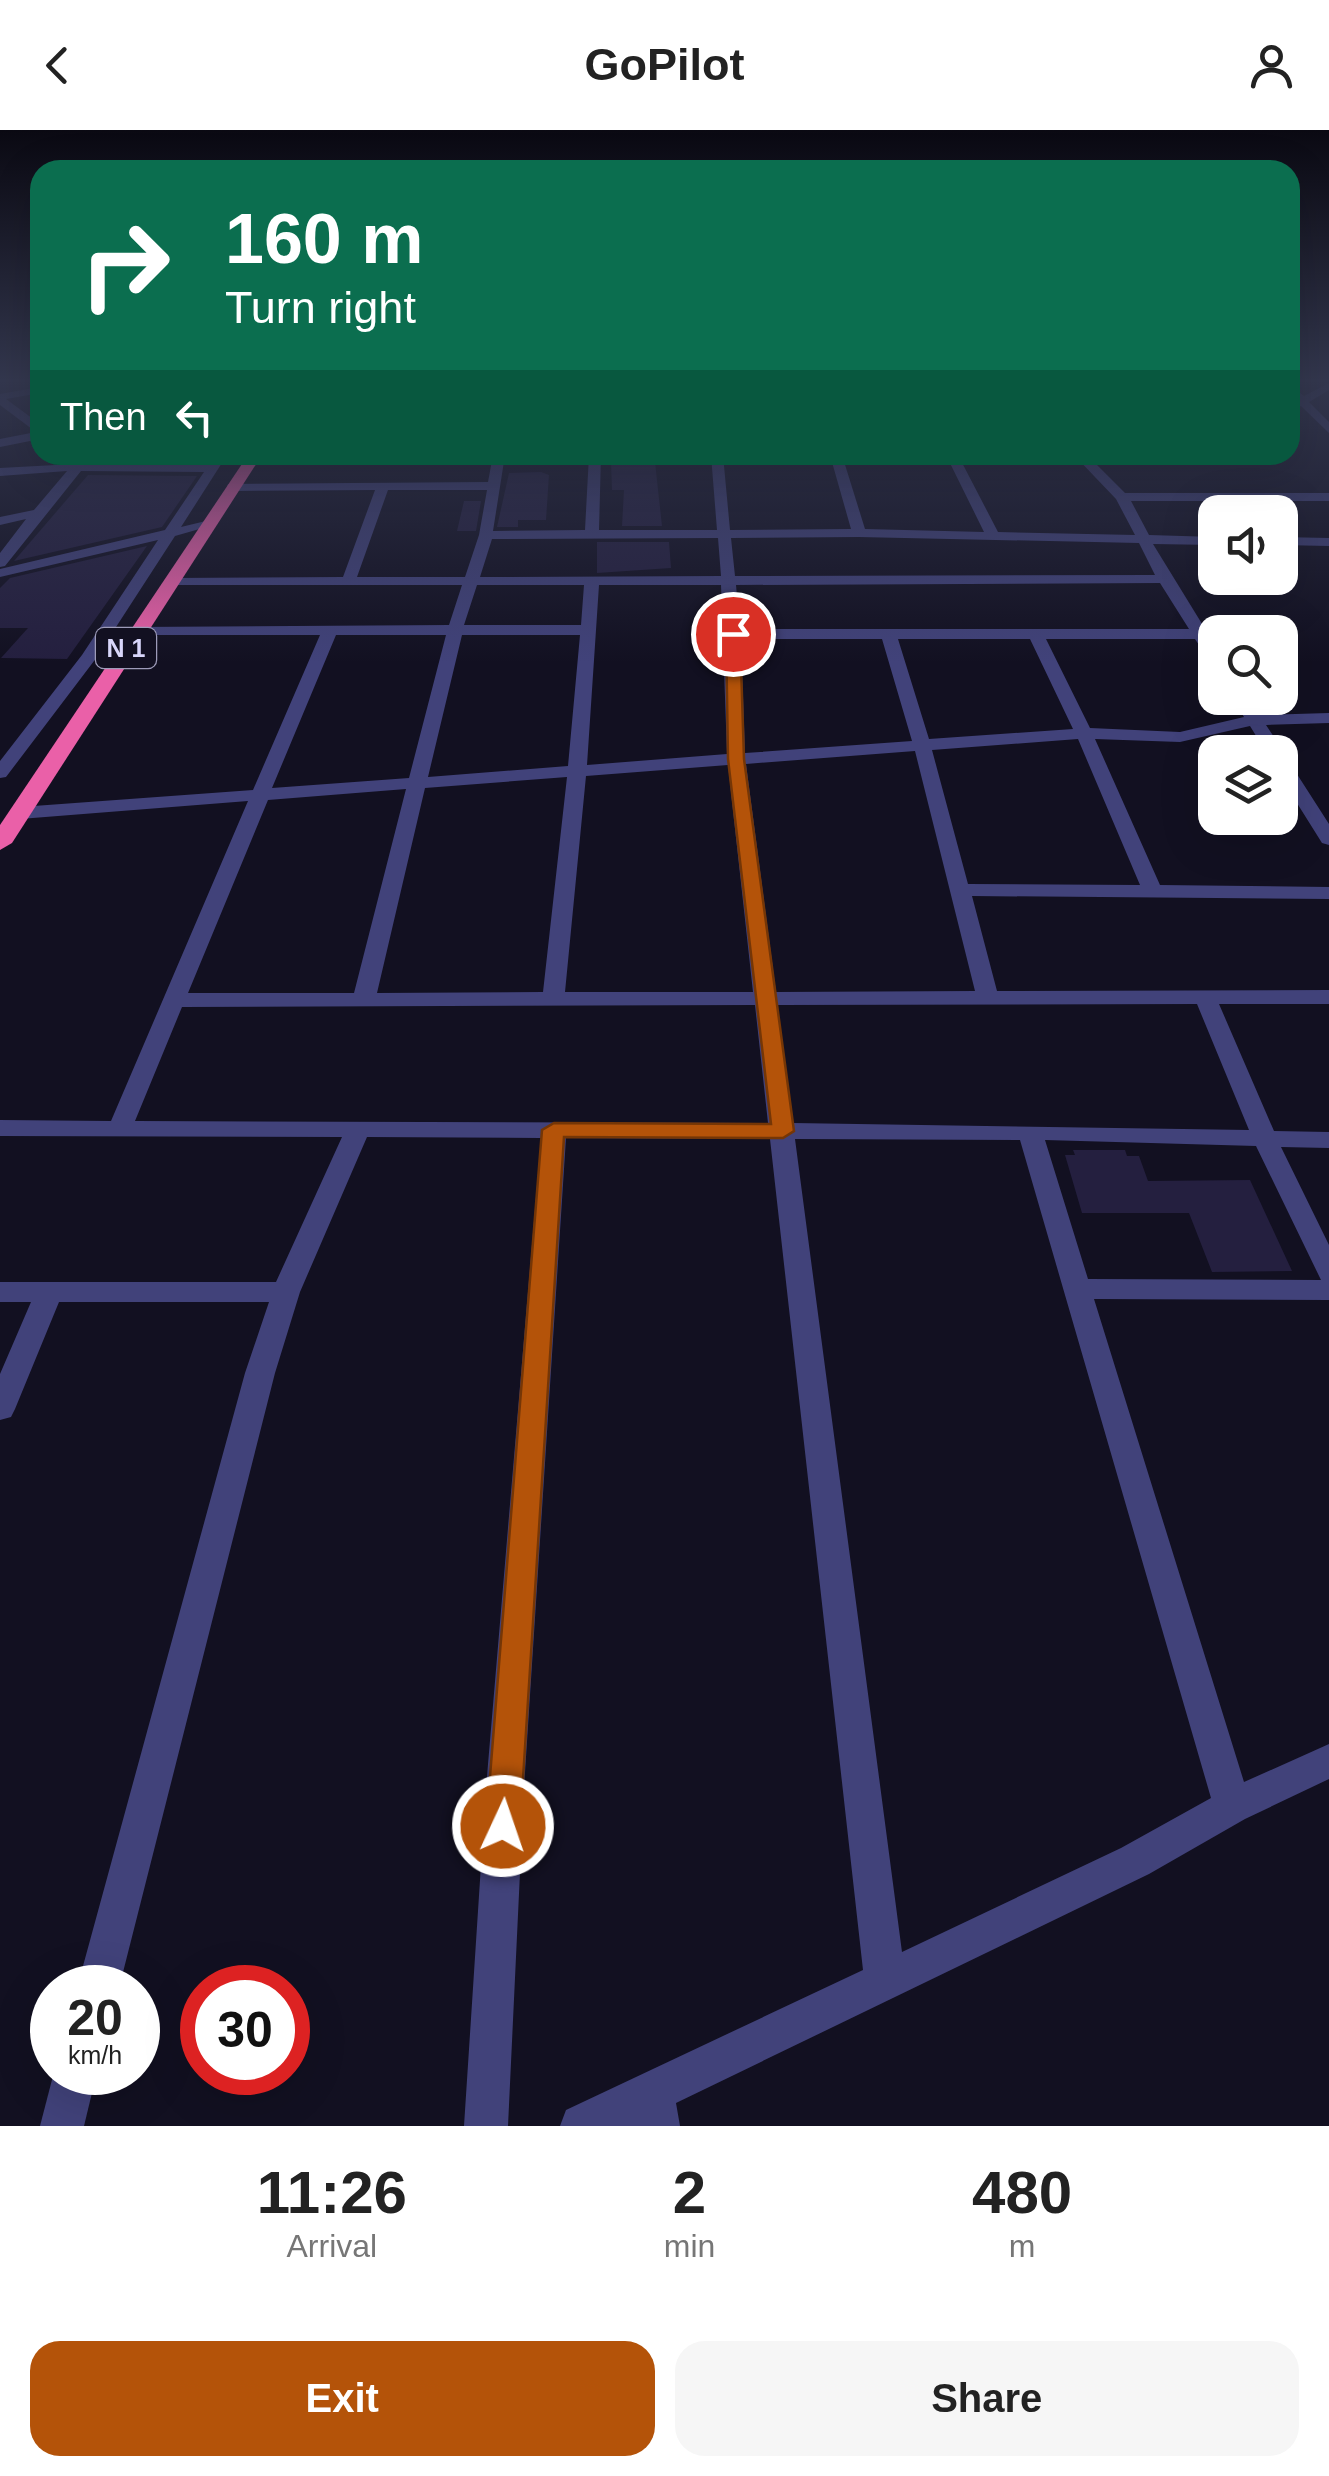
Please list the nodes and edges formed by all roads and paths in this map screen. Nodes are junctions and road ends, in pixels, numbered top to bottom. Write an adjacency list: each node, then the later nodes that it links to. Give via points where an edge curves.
1 (70, 476): 15 (street)
2 (206, 476): 22 (street)
3 (240, 476): 12 (highway, N 1)
4 (496, 476): 11 (street)
5 (595, 476): 19 (street)
6 (719, 476): 20 (street)
7 (842, 476): 18 (street)
8 (963, 476): 21 (street)
9 (1101, 476): 14 (street)
10 (384, 486): 11 (street); 12 (street); 33 (street)
11 (495, 486): 23 (street)
12 (233, 487): 17 (highway, N 1)
13 (1329, 497): 14 (street)
14 (1122, 498): 24 (street)
15 (38, 513): 16 (street); 28 (street)
16 (0, 521)
17 (210, 524): 22 (street); 32 (highway, N 1)
18 (859, 533): 20 (street); 21 (street)
19 (592, 534): 20 (street); 23 (street)
20 (725, 534): 31 (street)
21 (992, 534): 24 (street)
22 (166, 535): 29 (street); 53 (street, via 88,658)
23 (486, 536): 34 (street)
24 (1143, 541): 25 (street); 30 (street)
25 (1198, 541)
26 (1298, 541): 27 (street)
27 (1329, 542)
28 (0, 562)
29 (0, 574)
30 (1164, 579): 31 (street); 40 (street)
31 (726, 581): 35 (street); 43 (street)
32 (170, 582): 33 (street); 36 (highway, N 1)
33 (348, 582): 34 (street)
34 (468, 582): 35 (street); 38 (street)
35 (592, 582): 39 (street)
36 (139, 630): 37 (street); 57 (highway, N 1)
37 (330, 630): 38 (street); 56 (street)
38 (454, 630): 39 (street); 54 (street)
39 (587, 630): 52 (street)
40 (1198, 630)
41 (888, 633): 42 (street); 43 (street); 50 (street)
42 (1035, 633): 44 (street); 48 (street)
43 (733, 634): 51 (street)
44 (1198, 634)
45 (1251, 715): 47 (street)
46 (1329, 718): 47 (street)
47 (1254, 720): 48 (street, via 1180,737); 49 (street)
48 (1084, 732): 50 (street); 62 (street)
49 (1264, 735)
50 (922, 745): 51 (street); 61 (street)
51 (736, 759): 52 (street); 66 (street)
52 (577, 770): 54 (street); 69 (street)
53 (0, 773)
54 (420, 782): 56 (street); 68 (street)
55 (1298, 785): 58 (street)
56 (262, 794): 57 (street); 70 (street)
57 (20, 812): 60 (highway, N 1)
58 (1321, 815): 59 (street)
59 (1329, 839)
60 (1, 842)
61 (959, 890): 62 (street); 67 (street)
62 (1153, 892): 63 (street)
63 (1329, 893)
64 (1329, 996): 65 (street)
65 (1205, 997): 67 (street); 77 (street)
66 (767, 998): 67 (street); 69 (street); 75 (street)
67 (988, 998)
68 (364, 999): 69 (street); 70 (street)
69 (553, 999)
70 (174, 1000): 72 (street)
71 (0, 1128): 72 (street)
72 (120, 1128): 73 (street)
73 (358, 1130): 74 (street); 84 (street)
74 (554, 1130): 75 (street); 93 (street)
75 (783, 1131): 76 (street); 89 (street)
76 (1030, 1132): 77 (street); 80 (street)
77 (1265, 1139): 78 (street); 79 (street)
78 (1329, 1140)
79 (1329, 1273)
80 (1076, 1290): 81 (street); 87 (street)
81 (1329, 1290)
82 (0, 1292): 83 (street)
83 (49, 1292): 84 (street); 85 (street)
84 (286, 1292): 88 (street)
85 (0, 1409)
86 (1329, 1761): 87 (street)
87 (1232, 1806): 89 (street, via 1135,1861)
88 (104, 1965)
89 (885, 1982): 91 (street)
90 (70, 2095): 92 (street)
91 (656, 2110): 94 (street)
92 (62, 2126)
93 (486, 2126)
94 (582, 2126)

